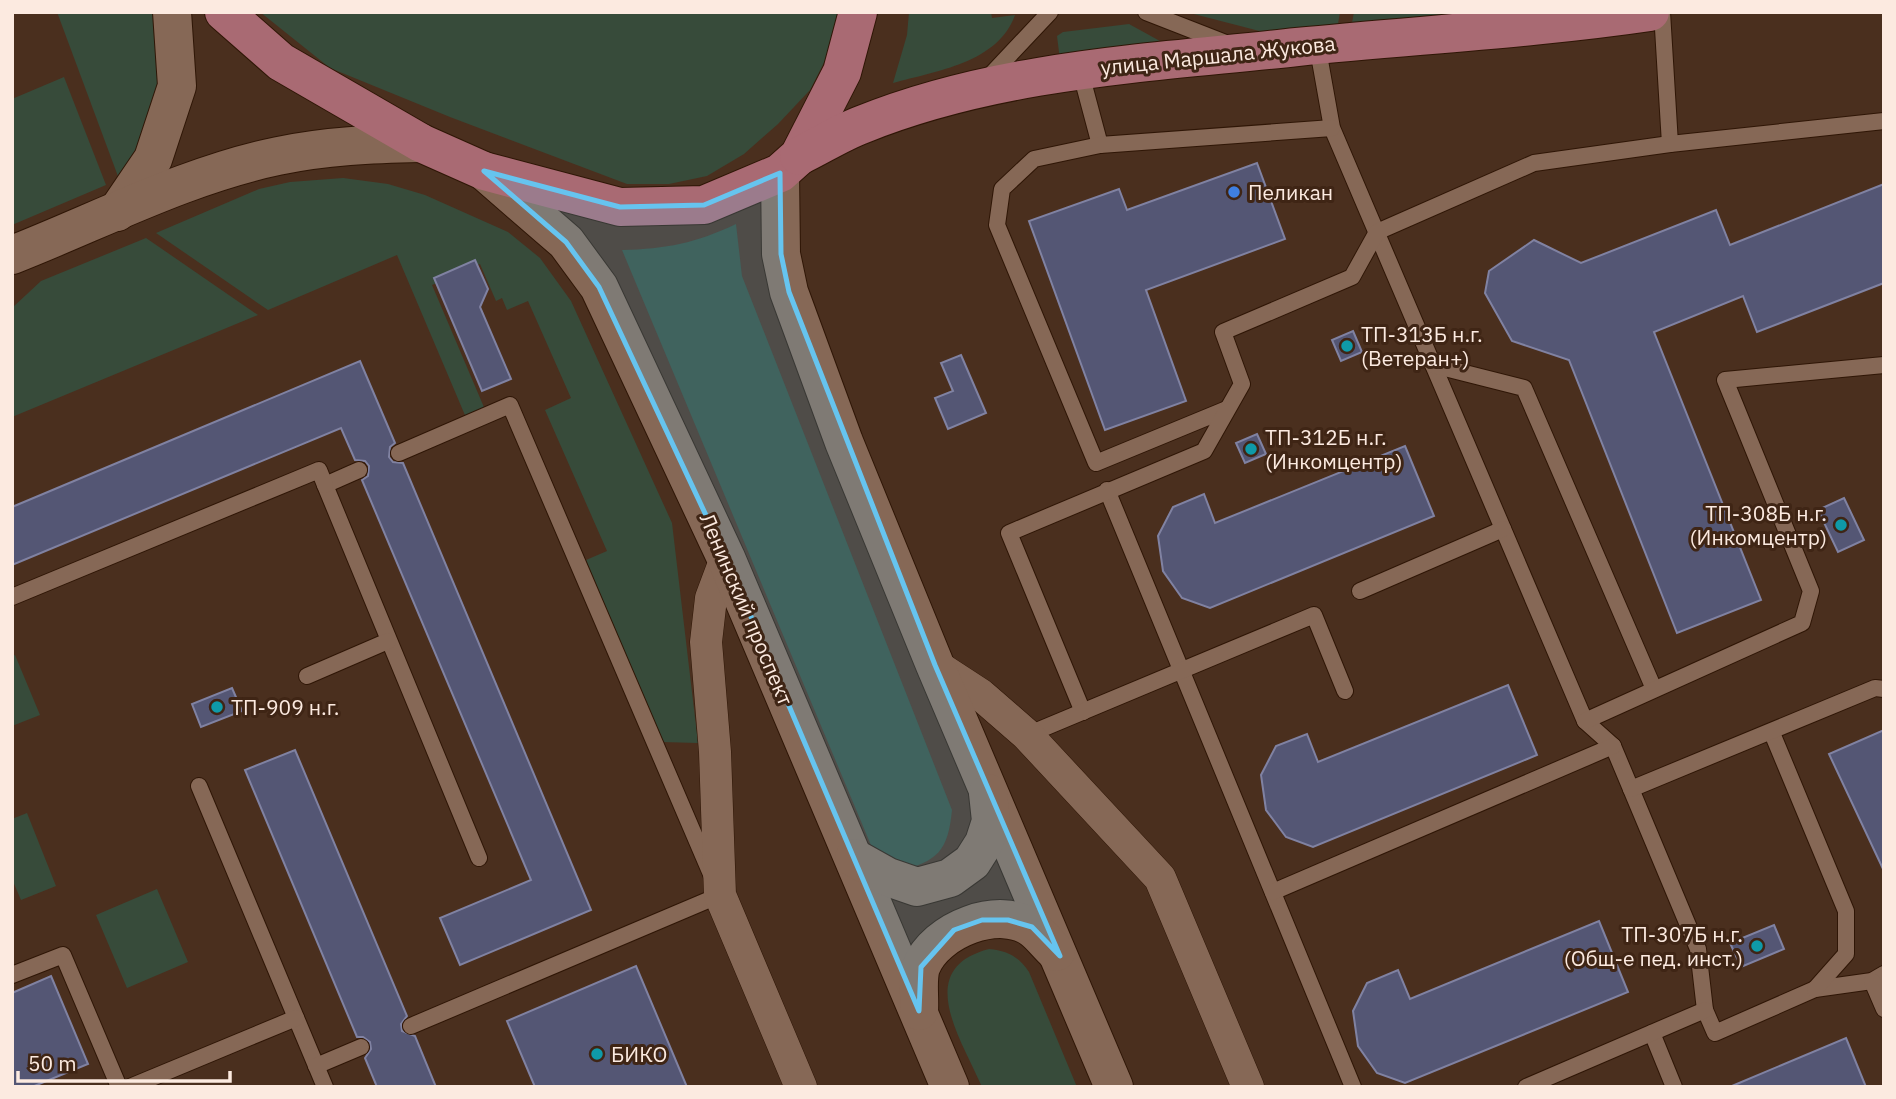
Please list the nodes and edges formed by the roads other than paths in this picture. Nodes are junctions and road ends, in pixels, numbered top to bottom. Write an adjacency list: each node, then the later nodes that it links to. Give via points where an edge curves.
1 (172, 12): 20 (main road, via 177,86 153,159)
2 (858, 12): 18 (main road, via 842,72)
3 (1050, 12): 12 (lane)
4 (1146, 12): 10 (lane)
5 (1650, 12): 8 (main road, улица Маршала Жукова)
6 (1662, 12): 16 (lane)
7 (225, 15): 15 (main road, улица Маршала Жукова, via 281,62)
8 (1586, 16): 9 (main road, улица Маршала Жукова)
9 (1317, 44): 10 (main road, улица Маршала Жукова); 14 (lane)
10 (1245, 51): 11 (main road, улица Маршала Жукова)
11 (1080, 70): 12 (main road, улица Маршала Жукова); 17 (lane)
12 (977, 89): 18 (main road, улица Маршала Жукова, via 858,126)
13 (1884, 121): 16 (lane)
14 (1332, 128): 17 (lane); 21 (lane)
15 (421, 144): 19 (main road, улица Маршала Жукова); 20 (main road, via 348,145 276,156)
16 (1670, 144): 21 (lane, via 1534,163)
17 (1100, 145): 26 (lane, via 1034,159 1002,189 997,225 1096,463)
18 (790, 164): 19 (main road, улица Маршала Жукова, via 704,205 621,207); 36 (main road, via 781,254 789,292)
19 (484, 171): 32 (main road, Ленинский проспект, via 566,242 599,287)
20 (117, 212): 22 (main road)
21 (1377, 232): 24 (lane); 26 (lane, via 1352,277 1223,332 1242,384)
22 (23, 247): 23 (street)
23 (12, 276)
24 (1433, 365): 31 (lane); 39 (lane, via 1524,388)
25 (1884, 365): 39 (lane, via 1724,380 1811,591 1802,623)
26 (1227, 409): 30 (lane, via 1204,451)
27 (399, 453): 53 (lane, via 510,405)
28 (359, 470): 29 (lane)
29 (325, 485): 34 (lane, via 319,470); 35 (lane)
30 (1107, 490): 37 (lane); 42 (lane, via 1009,533)
31 (1503, 529): 33 (lane); 43 (lane)
32 (726, 558): 51 (main road, Ленинский проспект); 53 (street, via 711,598 706,642)
33 (1360, 591)
34 (12, 597)
35 (388, 641): 38 (lane); 50 (lane)
36 (934, 665): 45 (street, via 981,695); 48 (main road)
37 (1182, 671): 41 (lane, via 1314,615); 42 (lane); 52 (lane)
38 (307, 676)
39 (1654, 688): 43 (lane)
40 (1884, 689): 44 (lane, via 1875,688)
41 (1345, 691)
42 (1083, 712): 45 (lane)
43 (1585, 721): 46 (lane)
44 (1772, 733): 49 (lane); 57 (lane, via 1846,911 1846,954)
45 (1027, 735): 72 (street, via 1160,878)
46 (1613, 746): 49 (lane); 52 (lane)
47 (199, 786): 61 (lane)
48 (987, 787): 51 (main road, via 991,821 984,843 972,862 950,878 917,887); 54 (main road)
49 (1631, 789): 59 (lane, via 1698,949)
50 (479, 858)
51 (854, 858): 60 (main road, Ленинский проспект)
52 (1273, 892): 73 (lane)
53 (720, 895): 62 (lane); 69 (street)
54 (1060, 956): 60 (main road, via 1032,927 1008,920 982,920 954,930 921,967); 71 (main road)
55 (12, 975): 66 (lane, via 63,955)
56 (1878, 978): 57 (lane); 58 (lane)
57 (1815, 989): 59 (lane, via 1715,1033)
58 (1884, 1009)
59 (1705, 1010): 63 (lane)
60 (919, 1011): 70 (main road, Ленинский проспект)
61 (296, 1018): 65 (lane); 67 (lane)
62 (411, 1026)
63 (1652, 1033): 74 (lane); 75 (lane)
64 (361, 1047): 65 (lane)
65 (316, 1066): 68 (lane)
66 (119, 1087)
67 (130, 1087)
68 (325, 1087)
69 (801, 1087)
70 (950, 1087)
71 (1114, 1087)
72 (1248, 1087)
73 (1353, 1087)
74 (1526, 1087)
75 (1674, 1087)

